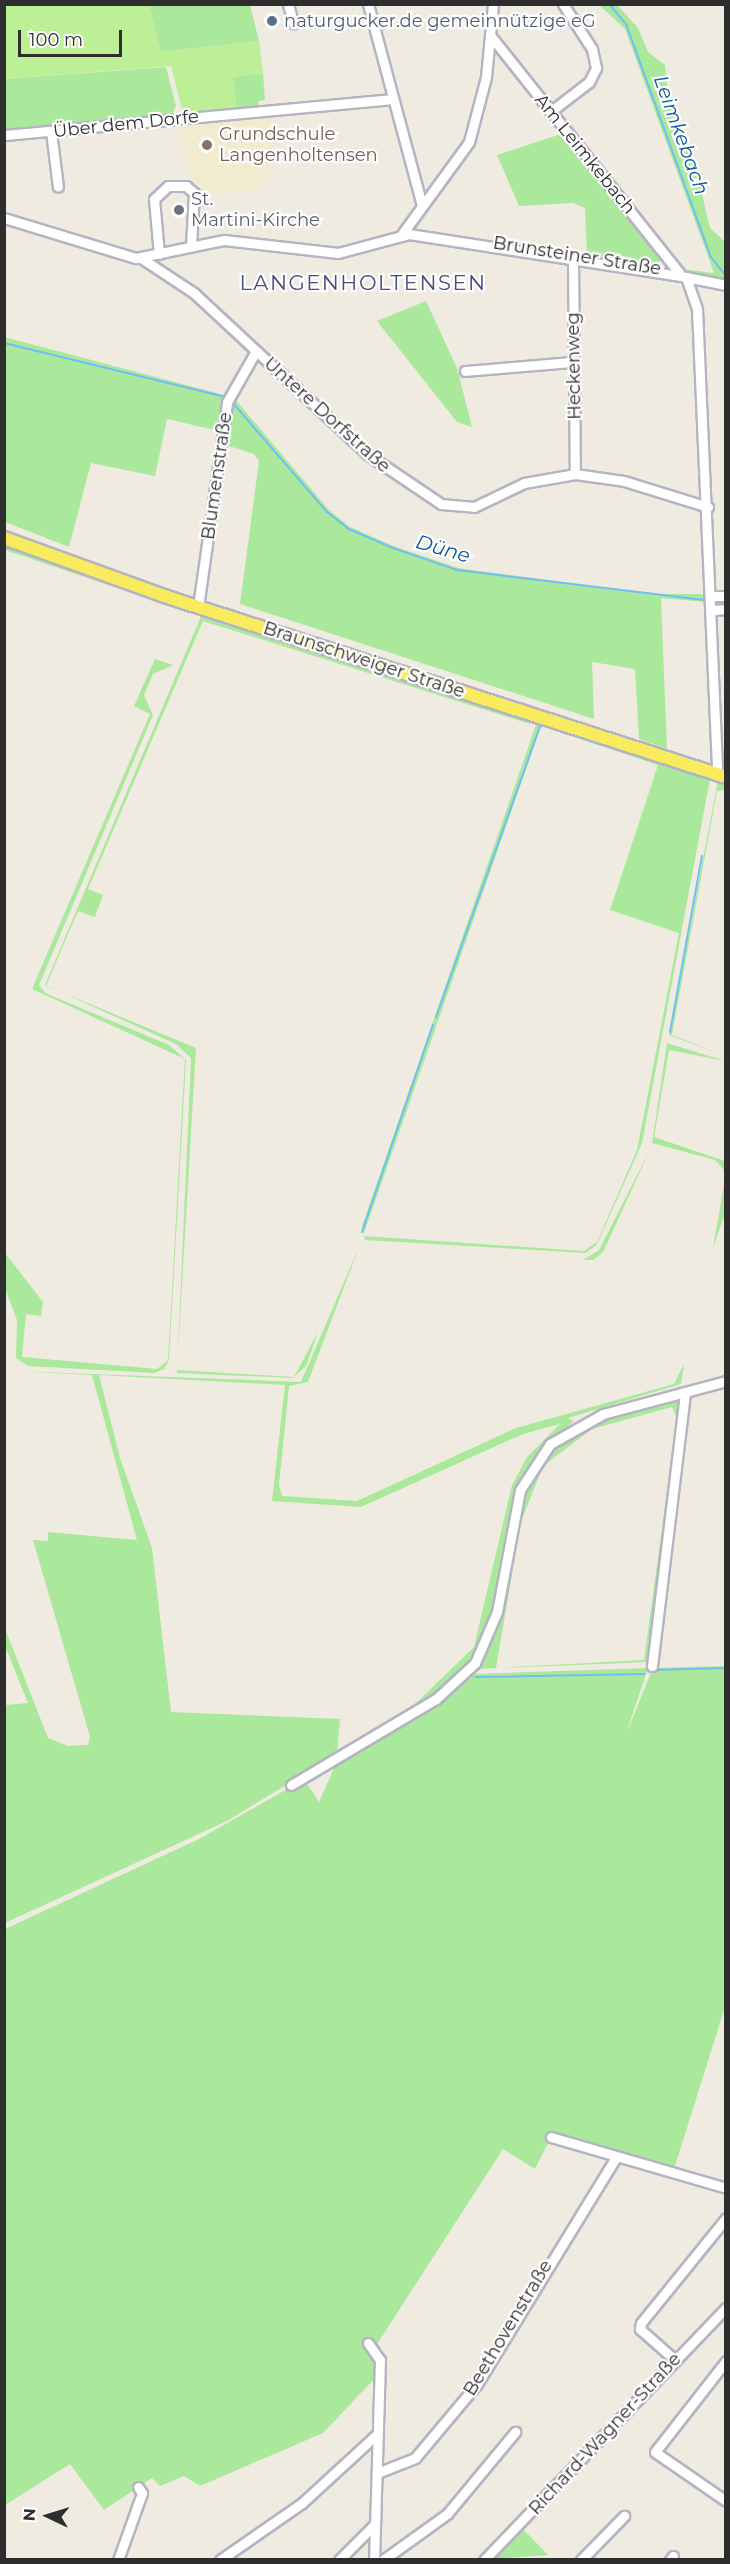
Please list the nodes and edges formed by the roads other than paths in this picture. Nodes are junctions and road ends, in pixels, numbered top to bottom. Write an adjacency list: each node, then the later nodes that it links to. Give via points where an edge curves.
1 (288, 4): 5 (street)
2 (368, 4): 7 (street)
3 (493, 4): 6 (street)
4 (563, 4): 8 (street, via 592,49 596,68 590,82)
5 (293, 23)
6 (490, 35): 8 (street, Am Leimkebach); 12 (street, via 483,98 469,142)
7 (391, 99): 9 (street, Über dem Dorfe); 12 (street)
8 (550, 112): 19 (street, Am Leimkebach)
9 (51, 131): 10 (street, Über dem Dorfe); 11 (street)
10 (4, 135)
11 (58, 187)
12 (422, 206): 14 (street)
13 (4, 218): 17 (street)
14 (402, 234): 15 (street, via 338,253 239,240); 18 (street, Brunsteiner Straße)
15 (191, 245): 16 (street); 16 (street, via 192,190 173,185 155,194)
16 (159, 254): 17 (street)
17 (141, 258): 21 (street, Untere Dorfstraße, via 186,286)
18 (573, 258): 19 (street, Brunsteiner Straße); 22 (street, Heckenweg)
19 (683, 275): 20 (street); 25 (street, Brunsteiner Straße, via 697,303)
20 (726, 285)
21 (256, 351): 24 (street, Untere Dorfstraße, via 367,453 441,504 474,507 524,483); 29 (street, Blumenstraße, via 227,402)
22 (573, 362): 23 (street); 24 (street, Heckenweg)
23 (465, 370)
24 (575, 474): 25 (street, Untere Dorfstraße, via 624,481)
25 (708, 507): 27 (street, Brunsteiner Straße)
26 (4, 538): 29 (main road, Braunschweiger Straße)
27 (712, 596): 28 (street); 31 (street, Brunsteiner Straße)
28 (726, 596)
29 (198, 607): 32 (main road, Braunschweiger Straße)
30 (726, 609): 31 (street)
31 (712, 610): 32 (street, Brunsteiner Straße)
32 (721, 775)
33 (726, 1382): 34 (street)
34 (685, 1392): 35 (street); 36 (street, via 592,1418 550,1444 520,1490 497,1612 475,1663 436,1700)
35 (652, 1666)
36 (291, 1785)
37 (551, 2137): 38 (street)
38 (616, 2157): 39 (street); 47 (street, Beethovenstraße, via 477,2384 415,2458)
39 (726, 2188)
40 (726, 2218): 43 (street, via 641,2323 640,2328)
41 (726, 2308): 43 (street, Richard-Wagner-Straße)
42 (368, 2343): 46 (street, via 380,2360)
43 (675, 2360): 57 (street, Richard-Wagner-Straße)
44 (726, 2361): 49 (street, via 655,2451)
45 (515, 2432): 56 (street, via 447,2514)
46 (377, 2434): 47 (street); 53 (street, via 302,2503)
47 (377, 2473): 51 (street)
48 (138, 2487): 52 (street, via 142,2493)
49 (726, 2501)
50 (624, 2516): 58 (street)
51 (375, 2524): 54 (street); 55 (street)
52 (118, 2559)
53 (220, 2559)
54 (339, 2559)
55 (374, 2559)
56 (383, 2559)
57 (484, 2559)
58 (581, 2559)

